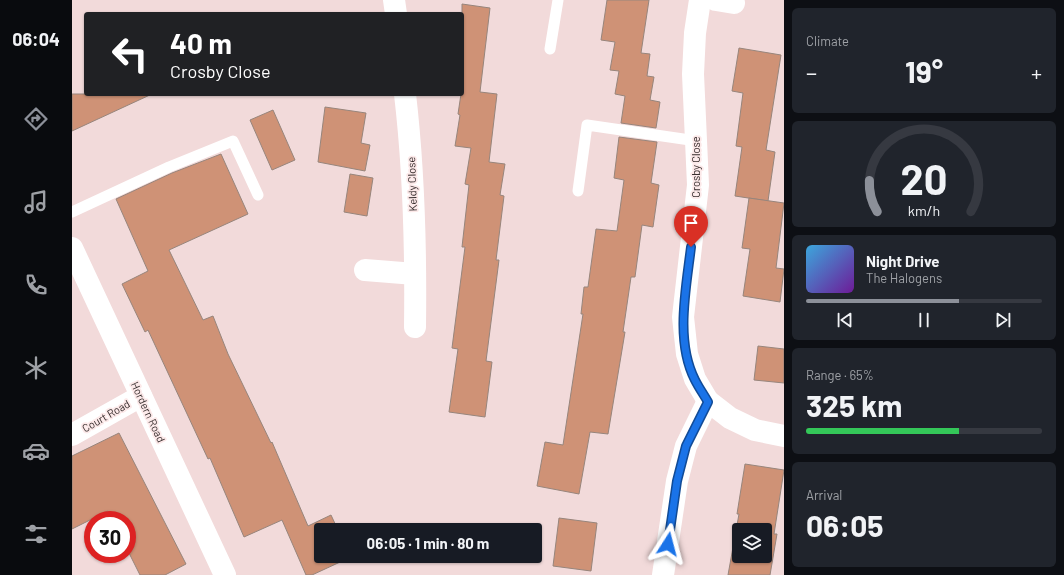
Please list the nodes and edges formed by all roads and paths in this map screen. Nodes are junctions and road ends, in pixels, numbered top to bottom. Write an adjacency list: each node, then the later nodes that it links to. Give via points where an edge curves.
1 (394, 0): 4 (street)
2 (558, 0): 5 (lane)
3 (700, 0): 7 (street, Crosby Close, via 693,74)
4 (396, 12)
5 (550, 49)
6 (405, 96): 13 (street, Keldy Close, via 411,143)
7 (697, 141): 8 (lane, via 587,125); 16 (street, Crosby Close, via 698,185 683,317 687,354 695,379)
8 (578, 191)
9 (258, 195): 10 (lane, via 233,140)
10 (72, 212)
11 (72, 248): 15 (street, Hordern Road)
12 (365, 270): 13 (street)
13 (416, 274): 14 (street, Keldy Close)
14 (415, 327)
15 (141, 396): 17 (street, Court Road); 19 (street, Hordern Road)
16 (708, 402): 18 (street, Crosby Close, via 730,418 755,430); 20 (street, via 686,446 677,481)
17 (72, 435)
18 (784, 436)
19 (224, 575)
20 (663, 575)

